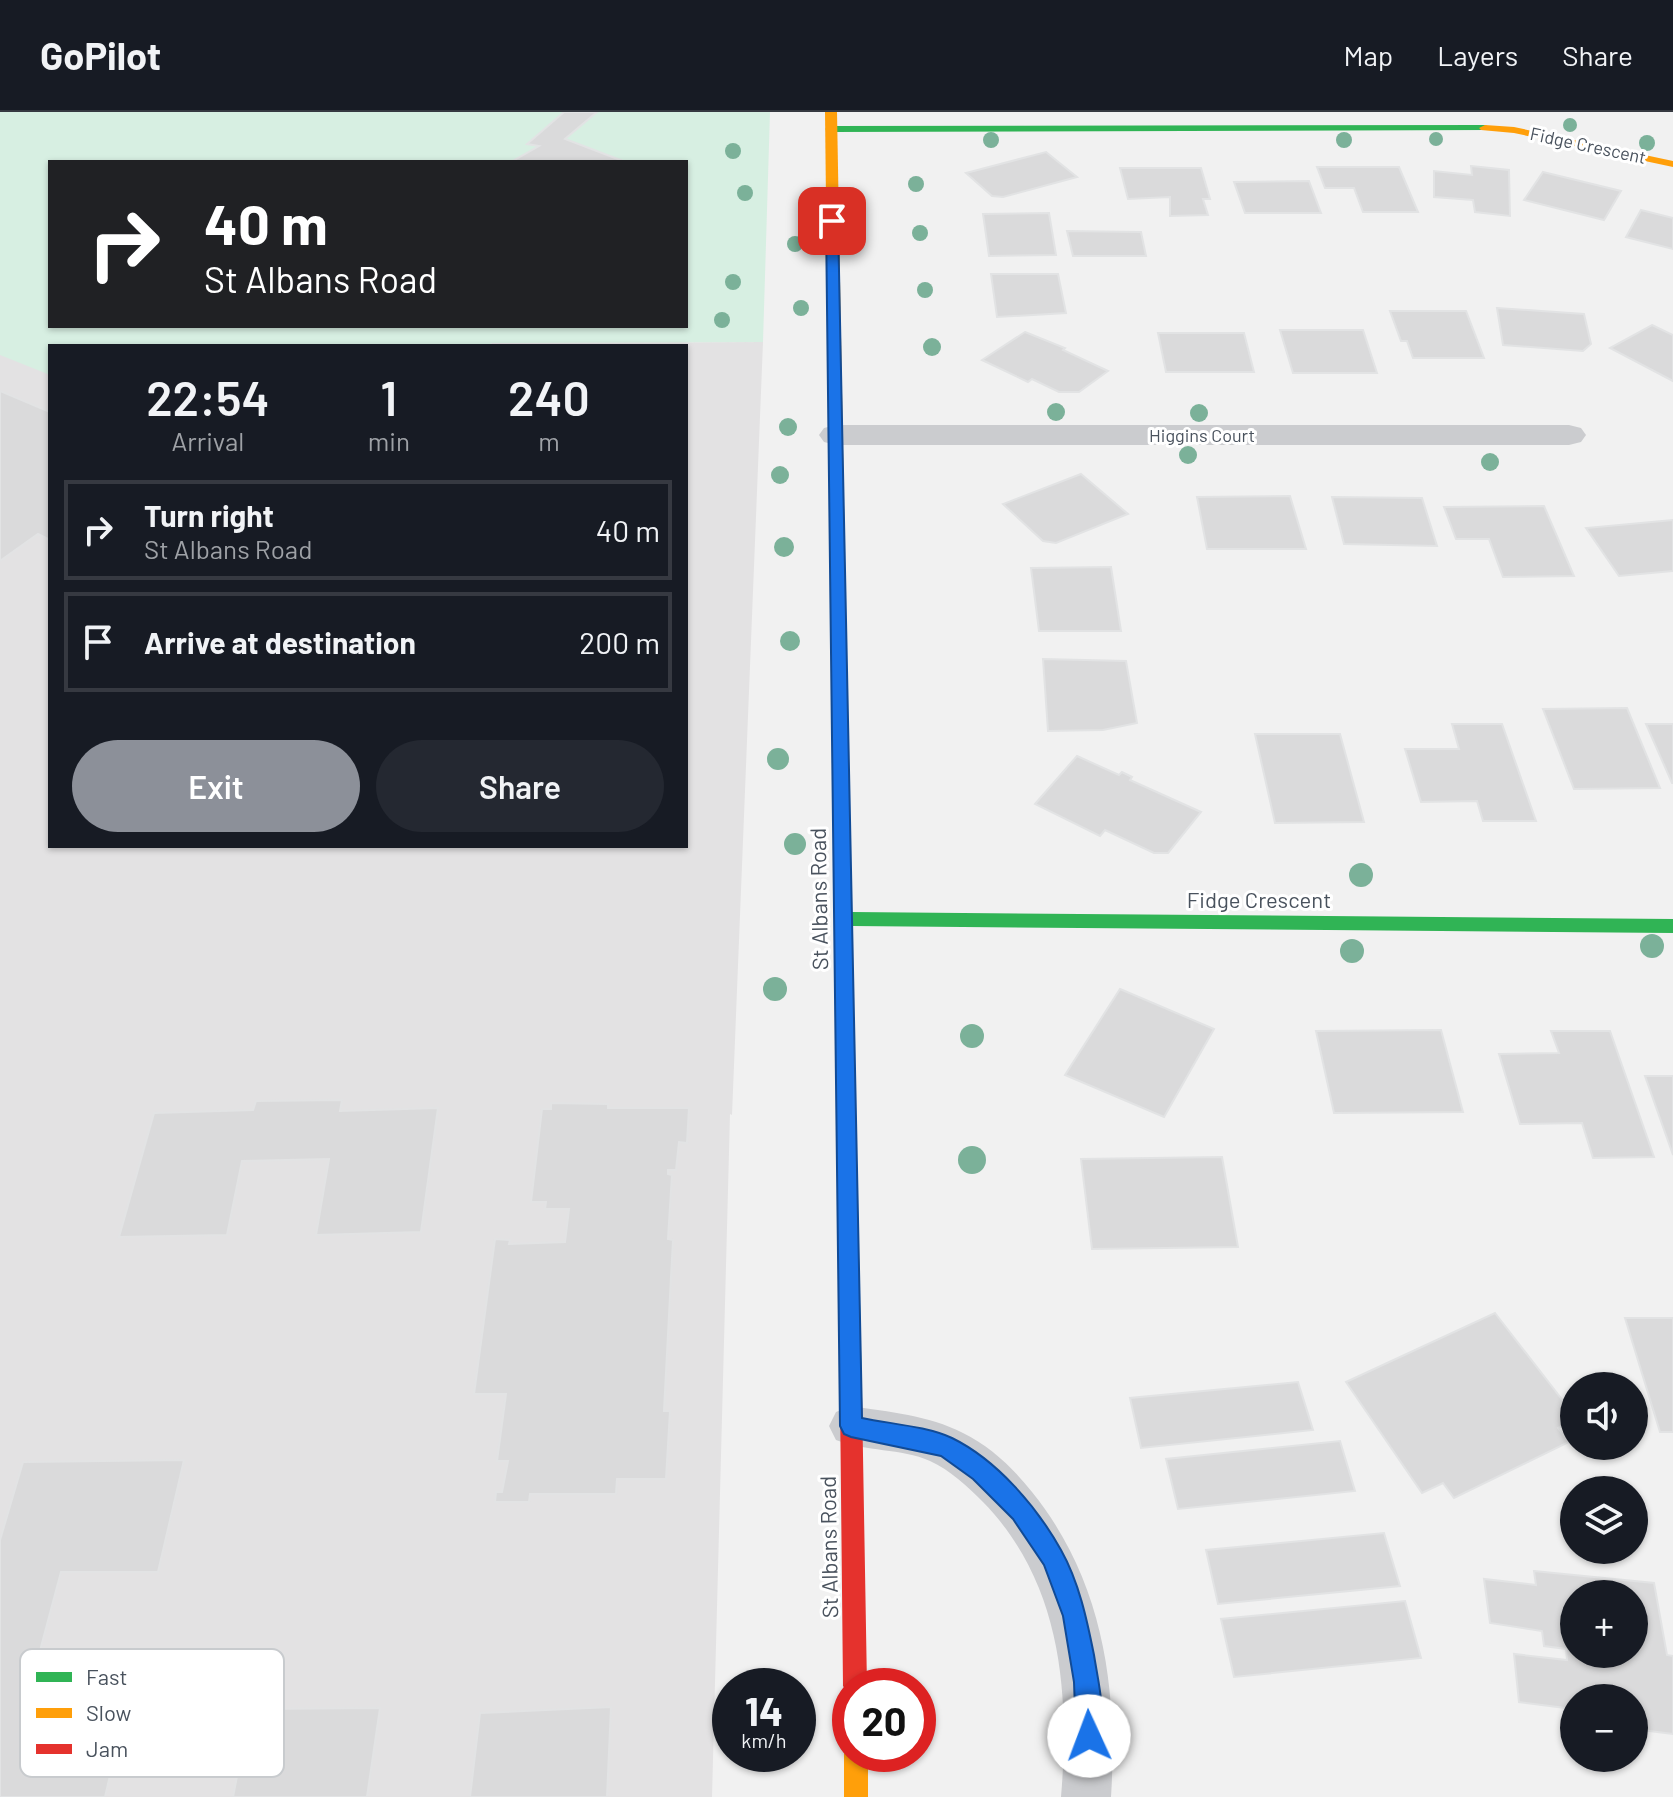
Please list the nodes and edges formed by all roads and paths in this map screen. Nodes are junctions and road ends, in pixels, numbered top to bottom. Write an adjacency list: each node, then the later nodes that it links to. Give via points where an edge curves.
1 (831, 120): 2 (street, Fidge Crescent, via 1465,126 1514,130); 3 (street, St Albans Road)
2 (1673, 164)
3 (836, 435): 4 (street, Higgins Court); 5 (street, St Albans Road)
4 (1569, 435)
5 (844, 919): 6 (street, Fidge Crescent); 7 (street, St Albans Road)
6 (1673, 926)
7 (851, 1426): 8 (street, St Albans Road); 11 (lane, via 934,1442 954,1451 1001,1490 1040,1537 1064,1584 1083,1655 1089,1736)
8 (855, 1668)
9 (856, 1772): 10 (street)
10 (856, 1797)
11 (1086, 1797)

